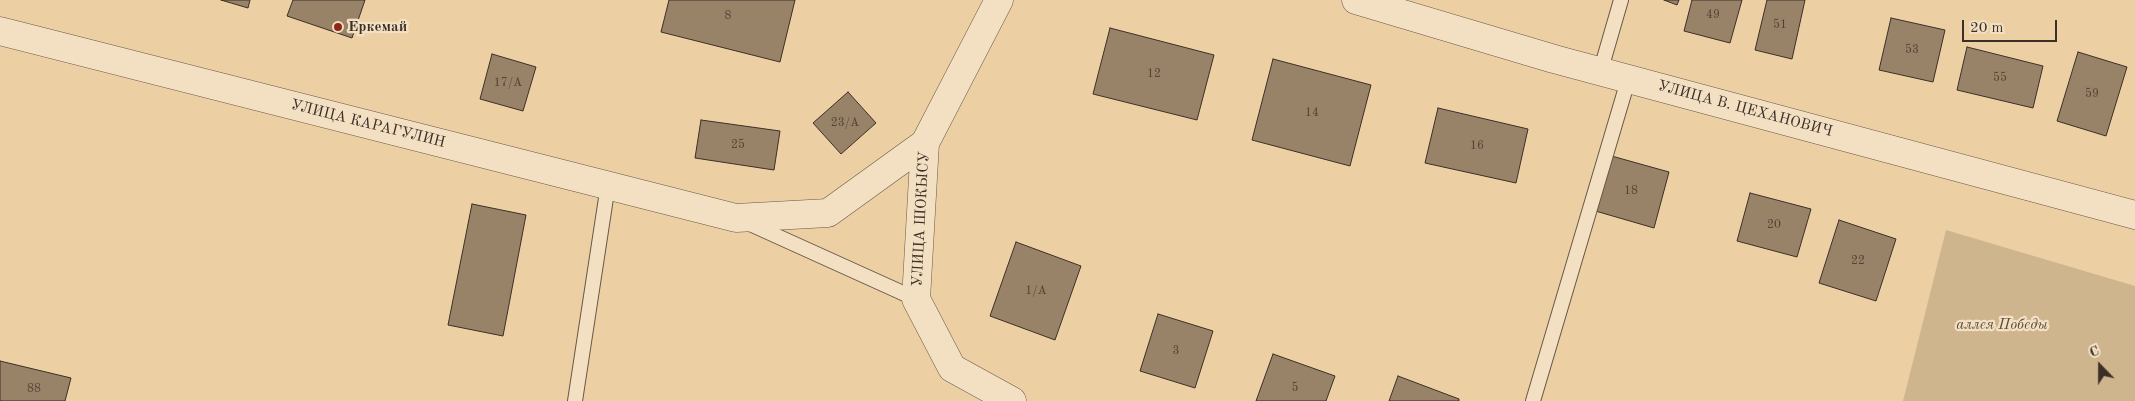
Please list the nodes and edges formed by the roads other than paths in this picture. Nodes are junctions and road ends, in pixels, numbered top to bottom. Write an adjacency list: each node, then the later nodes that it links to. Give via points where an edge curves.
1 (999, 0): 7 (street)
2 (1356, 0): 5 (street, УЛИЦА В. ЦЕХАНОВИЧ)
3 (1621, 0): 5 (lane)
4 (0, 31): 8 (street, УЛИЦА КАРАГУЛИН)
5 (1600, 70): 6 (street, УЛИЦА В. ЦЕХАНОВИЧ)
6 (1629, 77): 9 (street, УЛИЦА В. ЦЕХАНОВИЧ); 14 (lane)
7 (925, 143): 10 (street, УЛИЦА КАРАГУЛИН, via 828,213); 11 (street, УЛИЦА ШОКЫСУ)
8 (608, 186): 10 (street, УЛИЦА КАРАГУЛИН); 12 (lane)
9 (2135, 215)
10 (736, 218): 11 (lane)
11 (916, 299): 13 (street, УЛИЦА ШОКЫСУ, via 952,368)
12 (575, 401)
13 (1012, 401)
14 (1533, 401)

